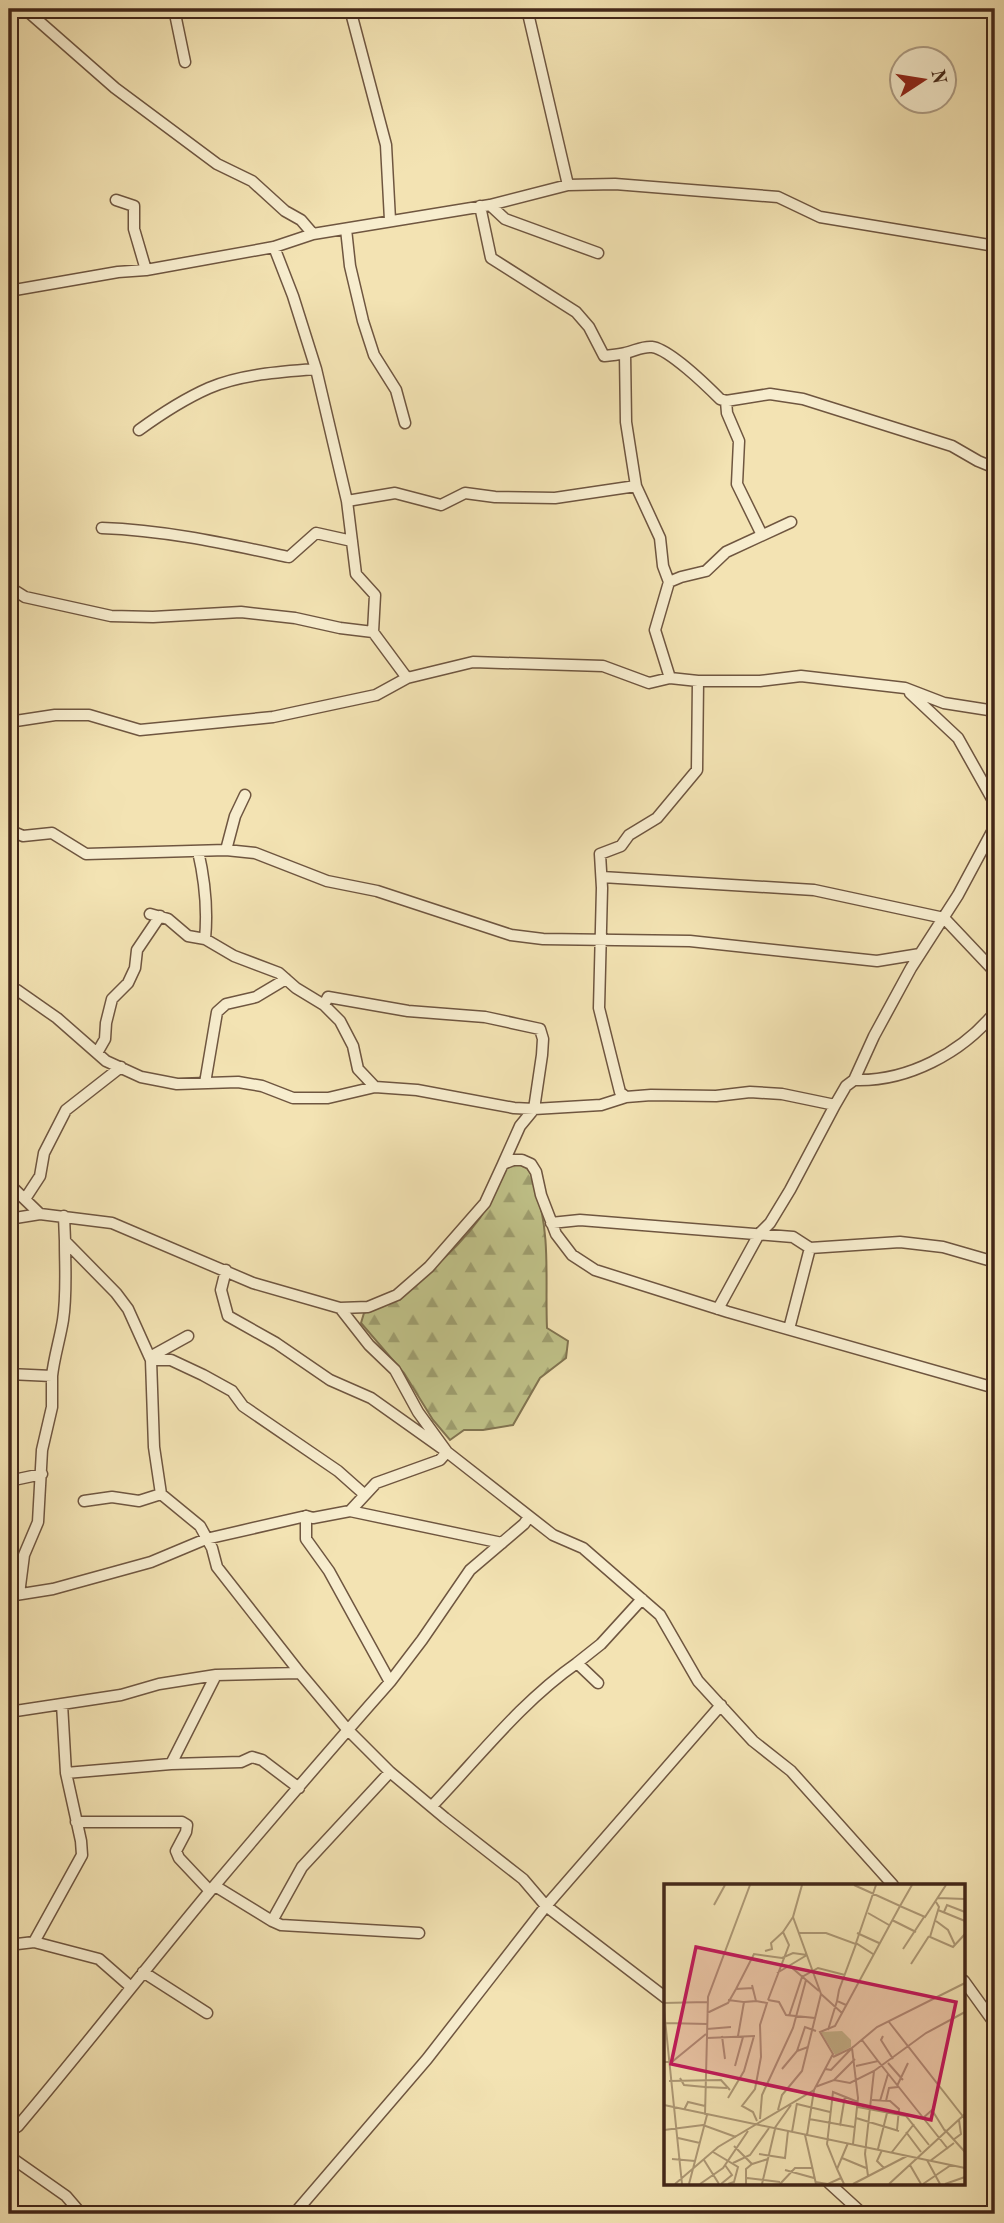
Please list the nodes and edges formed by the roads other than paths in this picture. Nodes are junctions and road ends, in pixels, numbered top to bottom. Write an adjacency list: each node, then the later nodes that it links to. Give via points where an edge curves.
1 (25, 9): 11 (street, via 115,88 217,164 252,181)
2 (174, 9): 5 (street)
3 (350, 9): 9 (street, via 386,145)
4 (527, 9): 6 (street)
5 (185, 62)
6 (568, 185): 8 (street); 12 (street, via 615,184 778,197 820,217)
7 (116, 200): 15 (street, via 134,206 134,229)
8 (485, 205): 9 (street); 14 (street, via 505,219); 17 (street, via 491,258 576,312 604,356)
9 (390, 220): 10 (street)
10 (346, 229): 11 (street); 20 (street, via 363,321 374,355 396,390)
11 (313, 234): 13 (street)
12 (995, 246)
13 (274, 247): 15 (street); 18 (street)
14 (598, 253)
15 (146, 270): 16 (street)
16 (9, 291)
17 (625, 353): 19 (street, via 642,347 664,351); 23 (street, via 626,422)
18 (316, 369): 21 (street, via 210,387); 24 (street)
19 (726, 401): 22 (street, via 770,394 803,399 952,446); 27 (street, via 739,441 737,484)
20 (405, 424)
21 (139, 430)
22 (995, 468)
23 (636, 486): 24 (street, via 555,498 466,493 441,505 396,493); 29 (street, via 660,538)
24 (346, 501): 28 (street)
25 (791, 522): 27 (street)
26 (102, 528): 28 (street, via 215,541 289,557 316,533)
27 (762, 535): 29 (street, via 726,552 706,572)
28 (352, 541): 31 (street, via 356,574 375,595)
29 (669, 582): 33 (street, via 656,630)
30 (9, 587): 31 (street, via 25,597 111,616 241,612)
31 (373, 632): 32 (street)
32 (407, 678): 33 (street, via 473,662 603,666 649,683); 37 (street, via 376,695 273,717 213,724 140,730 89,715)
33 (670, 678): 34 (street)
34 (698, 681): 35 (street, via 801,676); 44 (street, via 697,770 657,818 629,835 621,846 600,854)
35 (905, 688): 36 (street, via 944,703); 39 (street, via 958,738)
36 (995, 711)
37 (9, 722)
38 (245, 795): 42 (street)
39 (995, 804)
40 (995, 826): 45 (street)
41 (9, 830): 43 (street, via 23,836 52,833 86,854)
42 (226, 850): 43 (street); 47 (street, via 255,853 327,881 377,891 510,935)
43 (198, 851): 46 (street, via 205,880)
44 (602, 877): 45 (street, via 814,890); 47 (street)
45 (944, 918): 48 (street); 49 (street)
46 (205, 939): 50 (street); 54 (street, via 188,936 168,919 155,915 137,950 128,983 112,999 105,1039)
47 (600, 940): 48 (street, via 690,941 877,961); 59 (street, via 599,1008 620,1091)
48 (920, 954): 56 (street, via 873,1036)
49 (995, 972)
50 (286, 979): 52 (street); 57 (street, via 217,1012)
51 (9, 988): 54 (street, via 57,1018)
52 (324, 1005): 58 (street, via 340,1021 359,1069); 61 (street, via 328,997 408,1012 485,1017 540,1029 542,1055)
53 (995, 1012): 56 (street, via 971,1037 917,1069 873,1081)
54 (97, 1053): 55 (street)
55 (121, 1068): 57 (street, via 177,1084); 64 (street, via 66,1110 44,1153 40,1176)
56 (854, 1080): 60 (street)
57 (205, 1083): 58 (street, via 262,1086 293,1098 328,1098)
58 (375, 1087): 61 (street)
59 (626, 1097): 60 (street, via 750,1092); 61 (street, via 601,1104)
60 (835, 1105): 69 (street, via 790,1190)
61 (534, 1109): 62 (street, via 520,1126)
62 (503, 1164): 68 (street, via 513,1160 531,1164); 74 (street, via 485,1203 429,1267 397,1295 368,1307)
63 (9, 1184): 64 (street)
64 (25, 1199): 65 (street)
65 (40, 1214): 66 (street); 67 (street)
66 (64, 1216): 70 (street); 73 (street, via 112,1223)
67 (9, 1219)
68 (551, 1223): 69 (street, via 580,1220); 75 (street, via 572,1255 595,1270)
69 (759, 1234): 71 (street, via 793,1237); 75 (street)
70 (65, 1241): 78 (street, via 128,1309); 80 (street, via 65,1293)
71 (810, 1248): 72 (street, via 900,1242 943,1247); 76 (street)
72 (995, 1262)
73 (226, 1270): 74 (street, via 253,1283); 82 (street, via 221,1290 228,1316 330,1380 371,1398)
74 (340, 1308): 82 (street, via 395,1370)
75 (718, 1309): 76 (street)
76 (789, 1329): 81 (street)
77 (188, 1336): 78 (street)
78 (150, 1358): 85 (street); 86 (street, via 171,1360 232,1391 243,1406)
79 (9, 1374): 80 (street)
80 (52, 1376): 83 (street)
81 (995, 1388)
82 (447, 1452): 86 (street, via 440,1460 376,1483); 90 (street)
83 (42, 1474): 84 (street); 93 (street, via 38,1522)
84 (9, 1481)
85 (161, 1494): 87 (street, via 139,1501 112,1497); 91 (street, via 200,1526)
86 (365, 1494): 88 (street)
87 (84, 1501)
88 (350, 1511): 89 (street); 92 (street)
89 (306, 1516): 91 (street); 98 (street, via 306,1539 329,1570)
90 (529, 1517): 92 (street); 94 (street, via 553,1535 583,1548)
91 (206, 1539): 93 (street, via 151,1562); 96 (street, via 217,1567)
92 (502, 1543): 98 (street, via 470,1570)
93 (14, 1595)
94 (642, 1599): 95 (street); 101 (street, via 660,1615 698,1681)
95 (577, 1663): 99 (street); 108 (street, via 537,1695)
96 (299, 1673): 97 (street); 103 (street)
97 (216, 1675): 100 (street); 104 (street)
98 (390, 1682): 103 (street)
99 (598, 1683)
100 (62, 1704): 102 (street); 106 (street)
101 (721, 1705): 110 (street, via 753,1741 791,1771); 112 (street)
102 (9, 1712)
103 (348, 1729): 105 (street); 107 (street)
104 (171, 1764): 106 (street); 107 (street, via 241,1762 252,1757)
105 (390, 1772): 108 (street); 113 (street, via 302,1867)
106 (66, 1773): 109 (street)
107 (299, 1788): 111 (street)
108 (432, 1806): 112 (street, via 523,1879)
109 (76, 1822): 111 (street, via 182,1822 187,1825 176,1851 178,1858); 115 (street, via 82,1854)
110 (892, 1884)
111 (212, 1888): 113 (street); 117 (street)
112 (546, 1906): 120 (street); 127 (street, via 427,2059)
113 (272, 1922): 114 (street)
114 (419, 1933)
115 (34, 1942): 116 (street); 119 (street, via 99,1959)
116 (9, 1945)
117 (143, 1972): 119 (street); 121 (street)
118 (965, 1982): 122 (street)
119 (131, 1987): 123 (street, via 92,2039)
120 (664, 1996)
121 (207, 2013)
122 (995, 2024)
123 (9, 2132)
124 (9, 2156): 126 (street, via 66,2196 78,2210)
125 (830, 2184): 128 (street)
126 (74, 2214)
127 (294, 2214)
128 (863, 2214)

